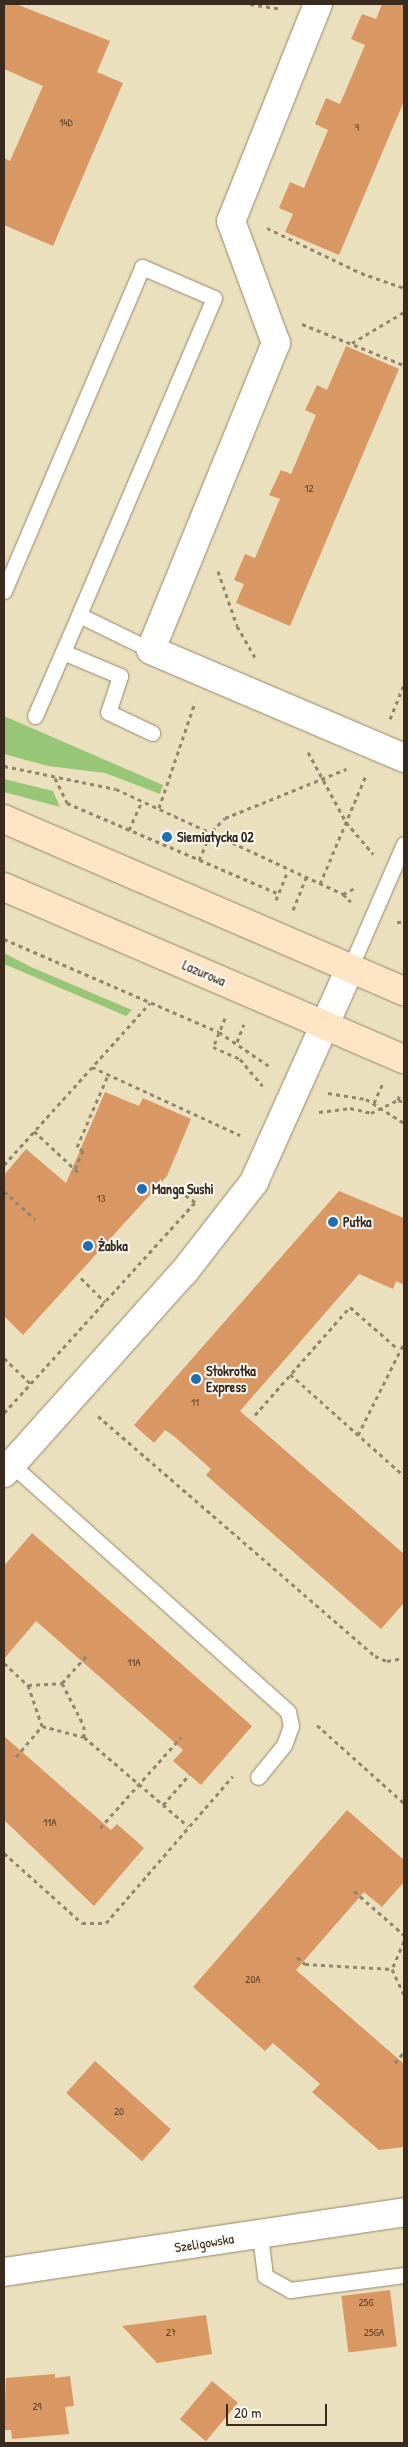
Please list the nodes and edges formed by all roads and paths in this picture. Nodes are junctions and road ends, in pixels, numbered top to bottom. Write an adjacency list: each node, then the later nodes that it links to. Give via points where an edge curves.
1 (318, 4): 2 (street)
2 (235, 213): 3 (path, via 361,273); 4 (street, via 231,221)
3 (404, 288)
4 (264, 311): 6 (path); 10 (street, via 276,343)
5 (404, 312): 6 (path)
6 (352, 343): 7 (path)
7 (404, 365)
8 (4, 591): 9 (lane, via 142,267 214,298)
9 (79, 614): 10 (lane); 11 (lane)
10 (151, 650): 12 (street)
11 (62, 652): 13 (lane); 14 (lane, via 120,676 108,712)
12 (204, 673): 15 (street); 20 (path)
13 (35, 716)
14 (152, 733)
15 (375, 753): 16 (street); 23 (path, via 225,818); 28 (path)
16 (404, 758)
17 (4, 766): 18 (path)
18 (55, 777): 19 (path, via 101,784); 22 (path, via 67,804)
19 (142, 801): 20 (path); 22 (path)
20 (159, 808): 23 (path)
21 (4, 820): 37 (main road)
22 (130, 830): 25 (path)
23 (212, 831): 25 (path); 26 (path)
24 (404, 844): 37 (lane)
25 (199, 860): 31 (path)
26 (288, 871): 27 (path); 31 (path)
27 (306, 878): 28 (path); 35 (path)
28 (320, 884): 32 (path)
29 (362, 885): 32 (path)
30 (4, 887): 41 (main road, Lazurowa)
31 (279, 894): 33 (path)
32 (343, 894): 34 (path)
33 (276, 900)
34 (354, 906)
35 (294, 908)
36 (4, 938): 39 (path)
37 (350, 968): 38 (main road); 41 (street)
38 (404, 991)
39 (150, 1003): 43 (path); 46 (path)
40 (225, 1018): 43 (path)
41 (325, 1025): 45 (main road, Lazurowa); 76 (street, via 254,1182 222,1228)
42 (243, 1026): 44 (path)
43 (219, 1032): 44 (path); 49 (path, via 213,1047 240,1059)
44 (236, 1042): 47 (path)
45 (404, 1059)
46 (92, 1066): 48 (path); 59 (path)
47 (271, 1068)
48 (108, 1075): 59 (path, via 77,1146 83,1151 76,1170); 60 (path)
49 (262, 1086)
50 (381, 1086): 55 (path)
51 (328, 1093): 55 (path)
52 (400, 1094): 53 (path)
53 (398, 1100): 54 (path); 56 (path)
54 (404, 1102)
55 (374, 1103): 56 (path)
56 (381, 1108): 57 (path, via 372,1113 350,1108); 58 (path)
57 (321, 1113)
58 (404, 1123)
59 (34, 1132): 61 (path)
60 (240, 1135)
61 (4, 1164)
62 (170, 1183): 66 (path, via 195,1202)
63 (4, 1191): 64 (path)
64 (35, 1220)
65 (81, 1278): 66 (path)
66 (105, 1302): 71 (path)
67 (404, 1343): 68 (path)
68 (398, 1349): 70 (path, via 350,1307); 75 (path)
69 (4, 1358): 71 (path)
70 (290, 1374): 74 (path); 75 (path)
71 (30, 1383): 73 (path)
72 (92, 1410): 79 (path, via 375,1656 387,1661)
73 (4, 1413)
74 (255, 1414)
75 (358, 1434): 77 (path)
76 (8, 1468): 90 (lane, via 288,1712 291,1726 284,1745)
77 (404, 1476)
78 (87, 1655): 81 (path)
79 (404, 1658)
80 (4, 1663): 82 (path)
81 (62, 1683): 82 (path); 85 (path, via 84,1726)
82 (28, 1685): 84 (path)
83 (308, 1718): 92 (path)
84 (42, 1726): 85 (path); 87 (path)
85 (84, 1737): 91 (path)
86 (181, 1737): 91 (path)
87 (16, 1757)
88 (237, 1772): 94 (path)
89 (190, 1776): 93 (path)
90 (258, 1778)
91 (140, 1783): 93 (path); 95 (path)
92 (404, 1803)
93 (163, 1804): 94 (path)
94 (188, 1826): 96 (path, via 106,1923 82,1923)
95 (100, 1828)
96 (4, 1853)
97 (354, 1891): 98 (path)
98 (404, 1935)
99 (404, 1941): 101 (path)
100 (297, 1957): 101 (path, via 306,1964)
101 (392, 1969): 102 (path)
102 (404, 1995)
103 (404, 2052): 104 (path)
104 (395, 2063)
105 (404, 2212): 106 (street, Szeligowska)
106 (260, 2235): 107 (street, Szeligowska); 108 (lane, via 265,2276 290,2290)
107 (4, 2272)
108 (404, 2275)

